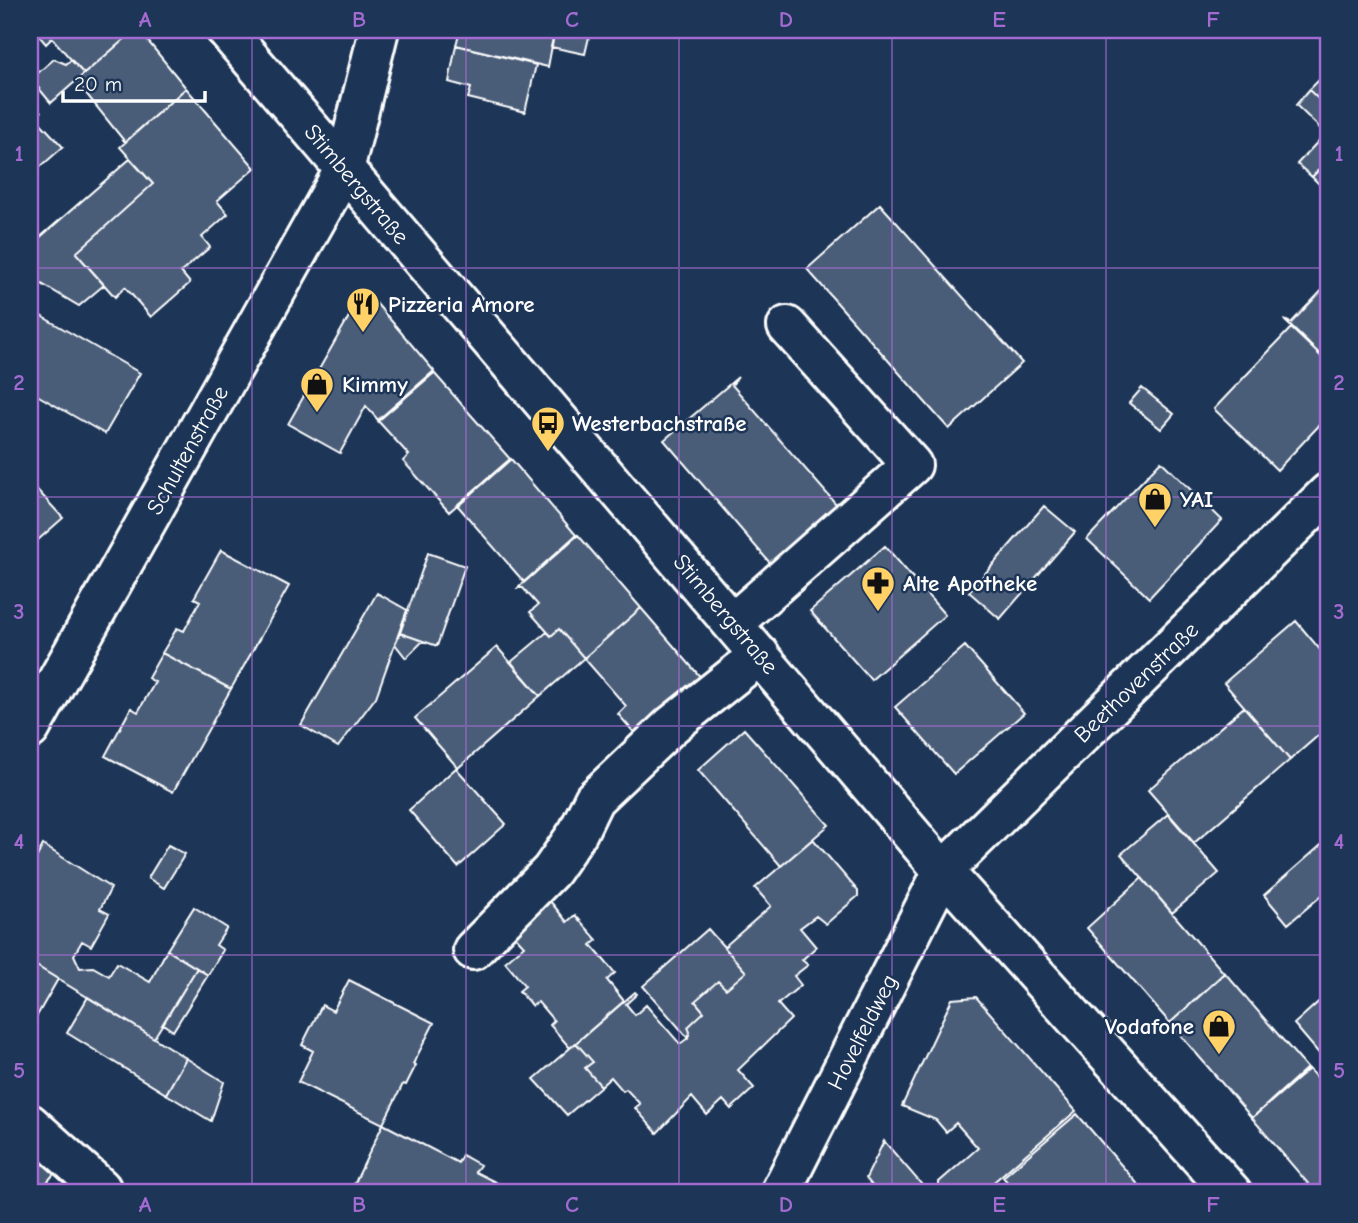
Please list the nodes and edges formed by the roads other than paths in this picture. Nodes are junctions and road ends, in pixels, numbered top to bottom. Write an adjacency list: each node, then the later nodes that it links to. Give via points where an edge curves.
1 (226, 30): 3 (street, Stimbergstraße)
2 (379, 30): 3 (street)
3 (344, 170): 6 (street, Stimbergstraße); 8 (street, Schultenstraße)
4 (787, 326): 6 (street, via 912,465)
5 (1328, 493): 9 (street, Beethovenstraße)
6 (733, 623): 7 (street, Stimbergstraße)
7 (760, 655): 9 (street, Stimbergstraße); 10 (street, via 672,725 594,799 551,871)
8 (30, 729)
9 (943, 871): 13 (street, Hovelfeldweg); 14 (street, Stimbergstraße)
10 (473, 950)
11 (30, 1124): 12 (street)
12 (103, 1193)
13 (780, 1193)
14 (1232, 1193)

